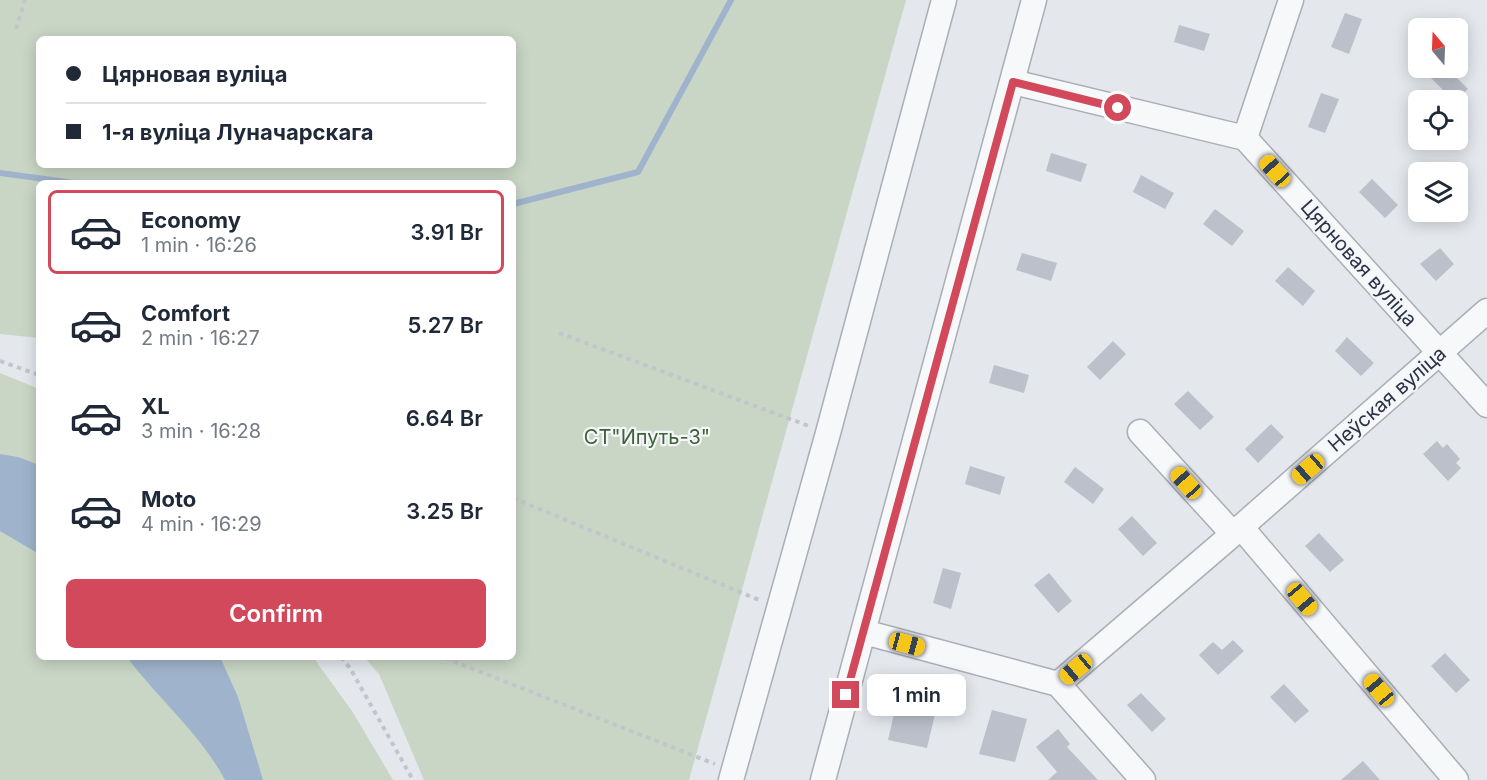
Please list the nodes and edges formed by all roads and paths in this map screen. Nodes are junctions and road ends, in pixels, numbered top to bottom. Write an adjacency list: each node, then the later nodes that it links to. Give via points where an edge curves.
1 (25, 0): 5 (path)
2 (944, 0): 15 (street)
3 (1034, 0): 6 (street)
4 (1291, 0): 7 (street)
5 (16, 29)
6 (1013, 82): 7 (street); 19 (street)
7 (1245, 138): 10 (street, Цярновая вуліца)
8 (1487, 311): 10 (street, Неўская вуліца)
9 (559, 333): 15 (path)
10 (1441, 352): 13 (street, Цярновая вуліца); 17 (street, Неўская вуліца)
11 (0, 361): 12 (path)
12 (36, 374)
13 (1487, 405)
14 (1140, 432): 17 (street)
15 (828, 433): 18 (street)
16 (516, 499): 18 (path)
17 (1237, 530): 22 (street, Неўская вуліца); 27 (street)
18 (779, 608): 23 (street)
19 (864, 632): 22 (street); 25 (street)
20 (343, 660): 24 (path)
21 (450, 660): 23 (path)
22 (1058, 684): 26 (street)
23 (733, 776)
24 (412, 780)
25 (823, 780)
26 (1143, 780)
27 (1456, 780)

